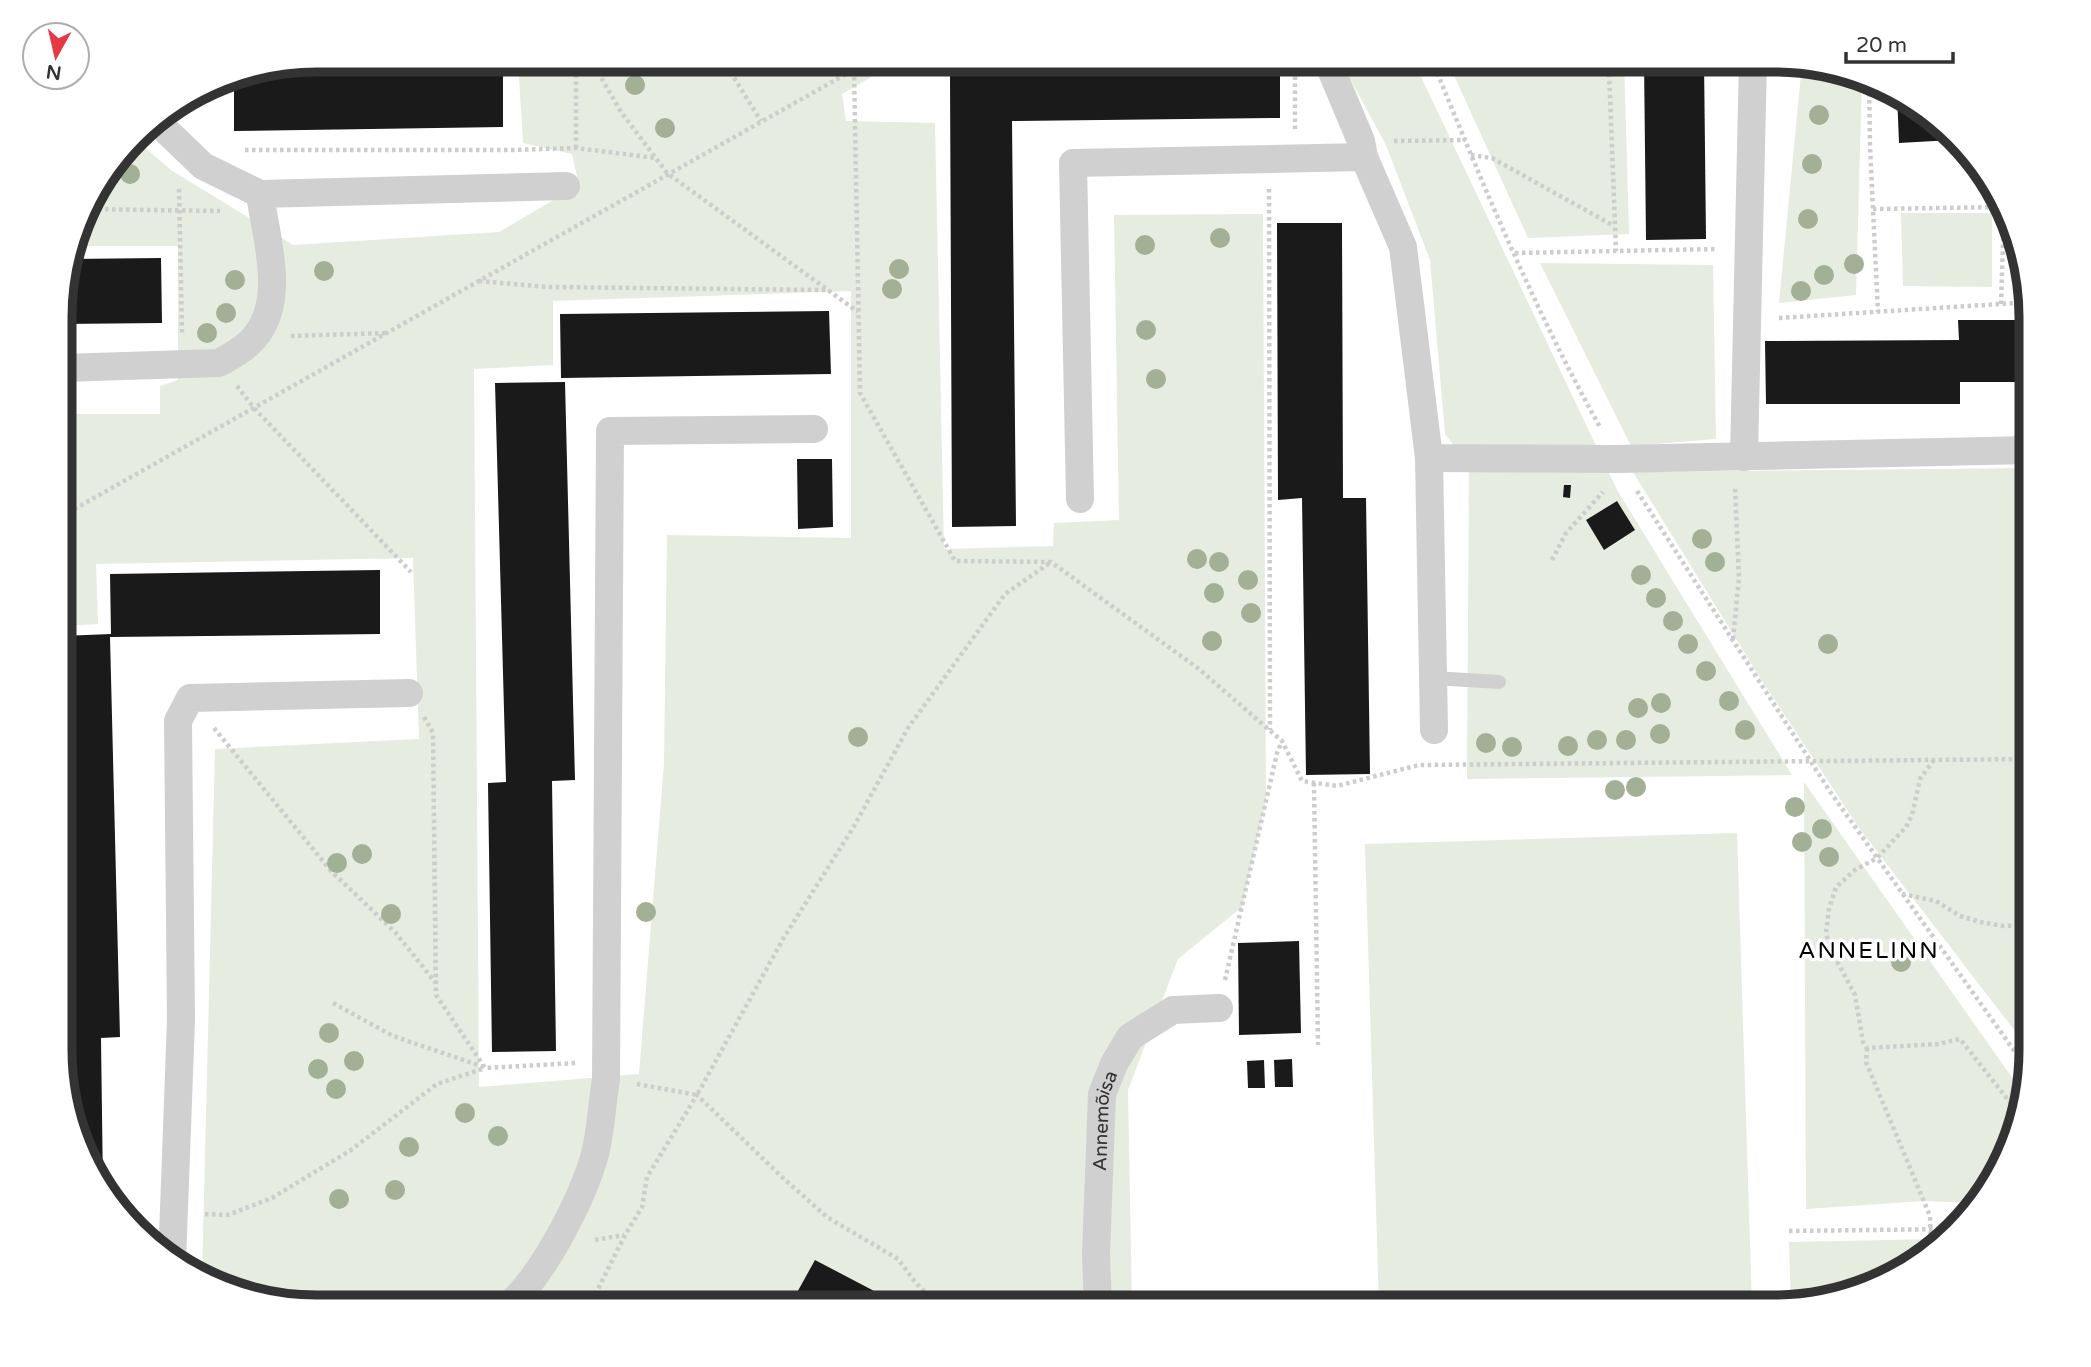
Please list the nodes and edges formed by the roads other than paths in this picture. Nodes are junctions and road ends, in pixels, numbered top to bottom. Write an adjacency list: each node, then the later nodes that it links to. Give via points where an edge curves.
1 (1332, 72): 4 (street)
2 (1753, 72): 10 (street)
3 (162, 127): 6 (street, via 203,166)
4 (1364, 157): 11 (street, via 1404,247); 12 (street, via 1073,163)
5 (566, 186): 6 (street)
6 (261, 203): 7 (street, via 272,275 271,303 255,337 239,351 219,363)
7 (72, 368)
8 (814, 429): 19 (street, via 610,431 606,1070 595,1154 545,1262)
9 (2019, 450): 10 (street)
10 (1739, 456): 11 (street)
11 (1429, 458): 13 (street)
12 (1080, 499)
13 (1433, 678): 14 (lane); 16 (street)
14 (1499, 682)
15 (410, 693): 18 (street, via 190,698 178,721 181,1020)
16 (1434, 730)
17 (1219, 1008): 20 (street, Annemõisa, via 1173,1010 1130,1037 1114,1064 1102,1094)
18 (173, 1249)
19 (517, 1295)
20 (1098, 1295)

